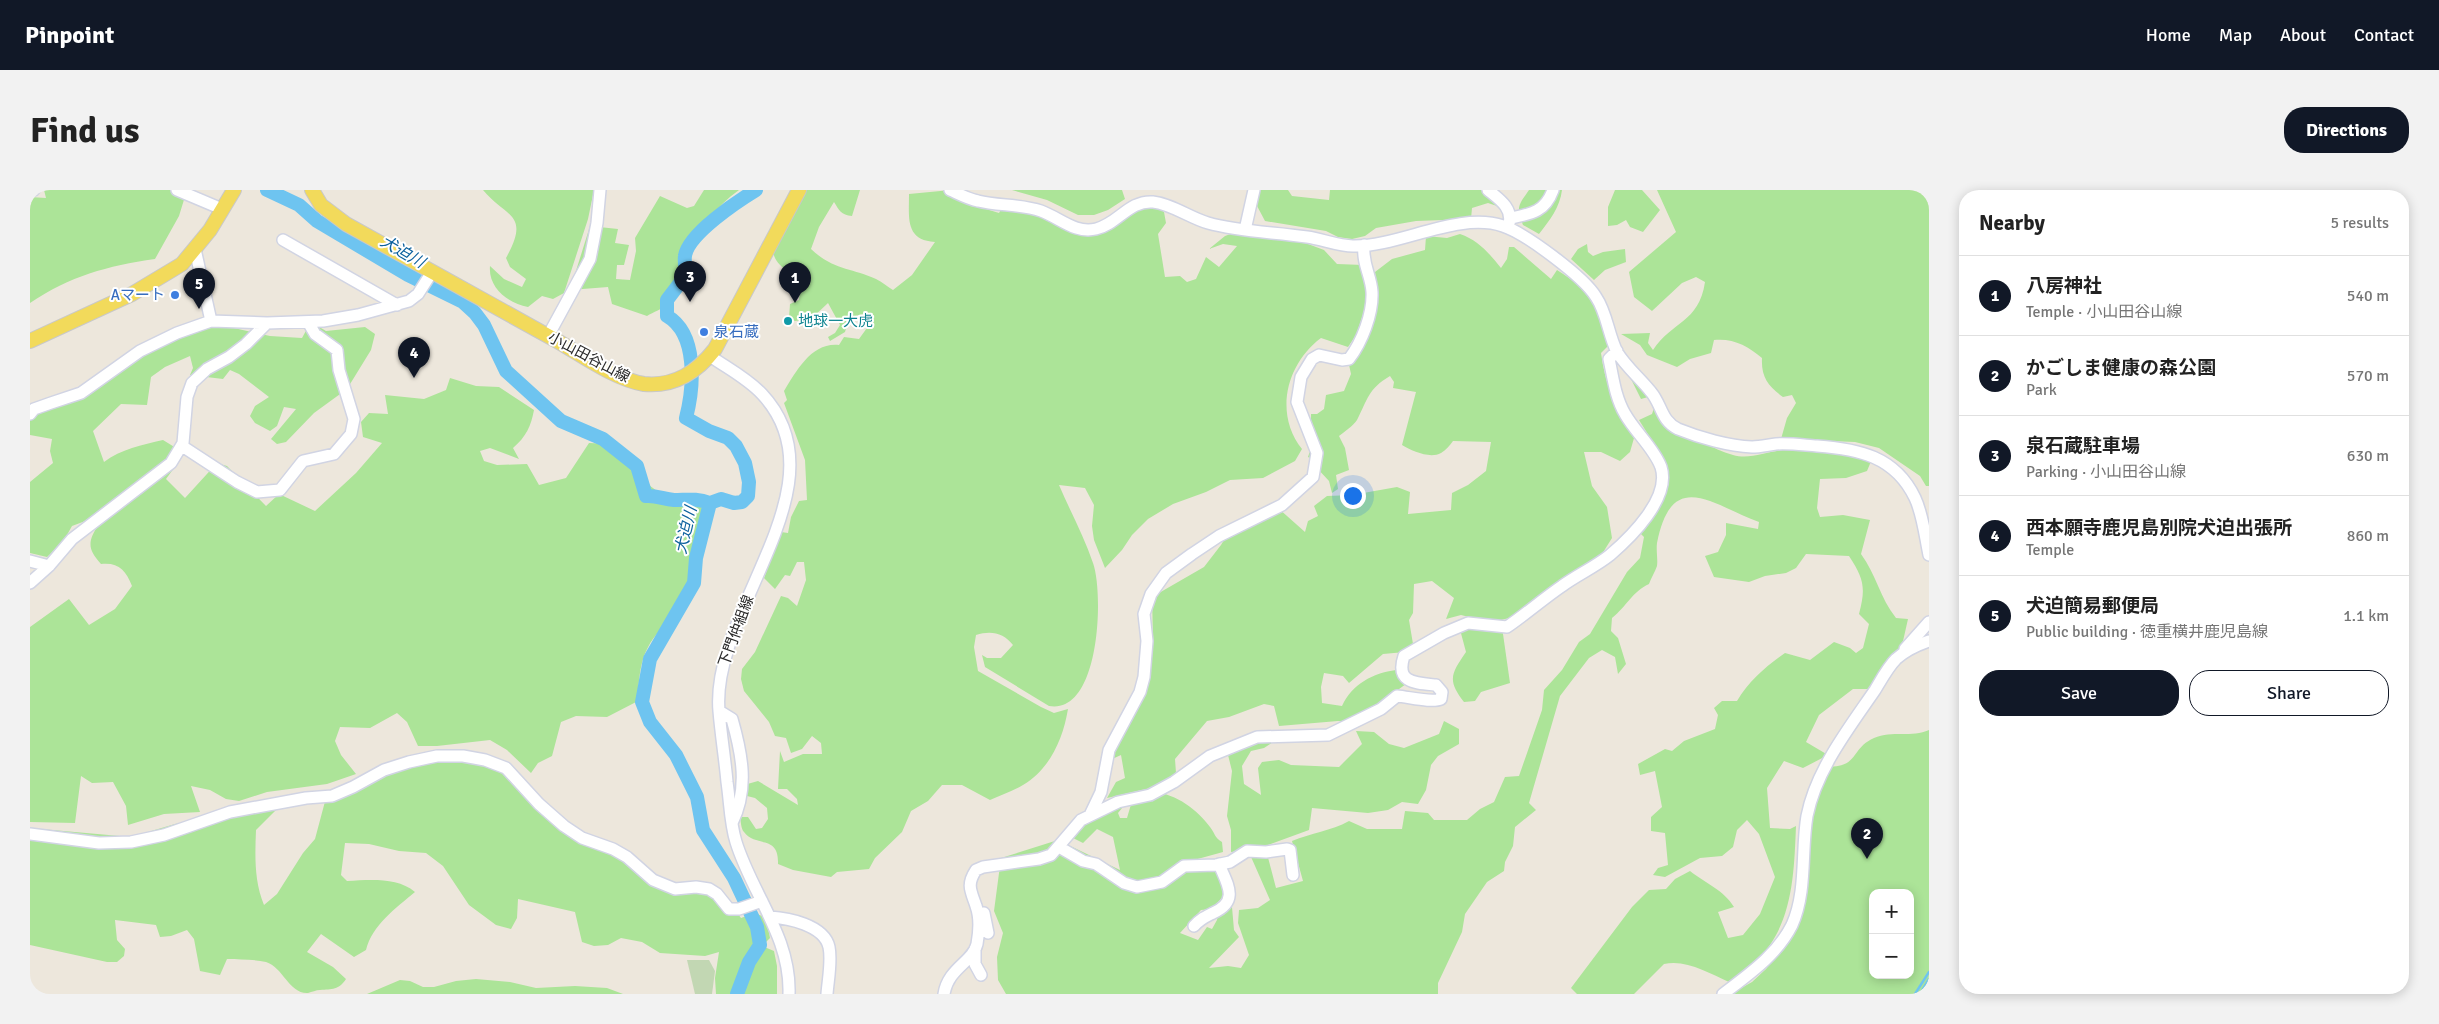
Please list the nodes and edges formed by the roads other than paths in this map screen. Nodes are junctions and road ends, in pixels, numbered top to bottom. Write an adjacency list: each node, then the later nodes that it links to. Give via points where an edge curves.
1 (34, 190): 11 (street)
2 (177, 190): 12 (street)
3 (234, 190): 12 (main road)
4 (312, 190): 18 (main road, 小山田谷山線, via 321,204 346,224)
5 (600, 190): 23 (street, via 598,223 590,259)
6 (799, 190): 26 (main road, 小山田谷山線)
7 (950, 190): 14 (street, via 978,201 1039,210 1082,229 1098,228 1128,209 1149,202 1208,223)
8 (1254, 190): 14 (street)
9 (1488, 190): 13 (street, via 1508,209)
10 (1553, 190): 13 (street, via 1542,208)
11 (30, 191)
12 (222, 209): 17 (main road)
13 (1509, 222): 16 (street, via 1470,224); 25 (street, via 1593,292)
14 (1245, 230): 16 (street)
15 (282, 240): 19 (street)
16 (1364, 245): 37 (street, via 1363,259 1372,292 1370,315 1354,352 1349,359 1319,355 1312,358 1301,376 1297,402 1318,453 1314,477 1282,505 1218,536 1192,554 1166,573 1151,594 1144,614 1147,641 1140,692 1109,750 1101,792)
17 (195, 249): 20 (street); 24 (main road, via 182,264 155,282)
18 (432, 272): 19 (street, via 423,288 409,301); 23 (main road, 小山田谷山線)
19 (397, 304): 21 (street, via 358,315)
20 (211, 321): 22 (street); 27 (street, via 140,351 81,393)
21 (308, 322): 22 (street); 28 (street, via 314,334 338,350 339,370 354,419 351,434 334,454 303,461 280,490 257,492)
22 (267, 324): 28 (street, via 246,344 207,369 192,383 187,397)
23 (548, 336): 26 (main road, 小山田谷山線, via 634,382 662,384 683,378)
24 (30, 341)
25 (1617, 351): 29 (street, via 1651,392 1665,420 1678,428 1717,441 1750,447 1782,444 1838,447 1872,455 1899,476 1915,497); 37 (street, via 1609,359 1624,413 1660,465 1662,477 1660,497 1610,555 1561,586 1507,627 1468,624 1444,633 1404,656 1401,666 1404,676 1410,682 1436,685 1442,692 1441,699 1435,702 1397,696 1381,709 1328,735 1257,737 1210,756 1150,795 1118,802)
26 (710, 356): 36 (street, 下門仲組線, via 752,384 775,411 790,461 781,515 721,668)
27 (30, 414)
28 (182, 446): 31 (street, via 171,463 72,539)
29 (1929, 555)
30 (30, 561): 31 (street)
31 (49, 566): 32 (street)
32 (30, 584)
33 (1929, 622): 35 (street)
34 (1929, 641): 35 (street, via 1911,648)
35 (1896, 660): 53 (street, via 1837,748 1815,792 1807,815 1798,902 1788,932 1759,966)
36 (719, 711): 38 (street, 下門仲組線); 38 (street, via 732,720 741,758 742,795)
37 (1089, 817): 40 (street, via 1076,824)
38 (732, 823): 43 (street, 下門仲組線, via 741,857)
39 (30, 834): 43 (street, via 99,843 131,842 164,835 230,812 332,796 384,770 409,762 437,756 463,756 506,768 564,826 582,838 627,857 653,880 675,889 708,889 730,909)
40 (1059, 847): 41 (street, via 1137,887 1162,882 1184,866); 44 (street, via 1051,855 1039,859 976,870 970,884 970,896)
41 (1219, 864): 42 (street, via 1230,862 1247,851 1287,849 1290,850); 46 (street, via 1231,893 1229,899 1215,913 1201,918)
42 (1293, 875)
43 (762, 901): 45 (street, 下門仲組線)
44 (976, 906): 47 (street, via 982,907); 48 (street, via 979,922)
45 (770, 917): 50 (street, 下門仲組線, via 786,956); 51 (street, via 797,922 816,931 825,940 829,947)
46 (1194, 926)
47 (988, 933)
48 (975, 948): 49 (street, via 975,964); 52 (street, via 948,979)
49 (982, 976)
50 (789, 994)
51 (827, 994)
52 (944, 994)
53 (1723, 994)

